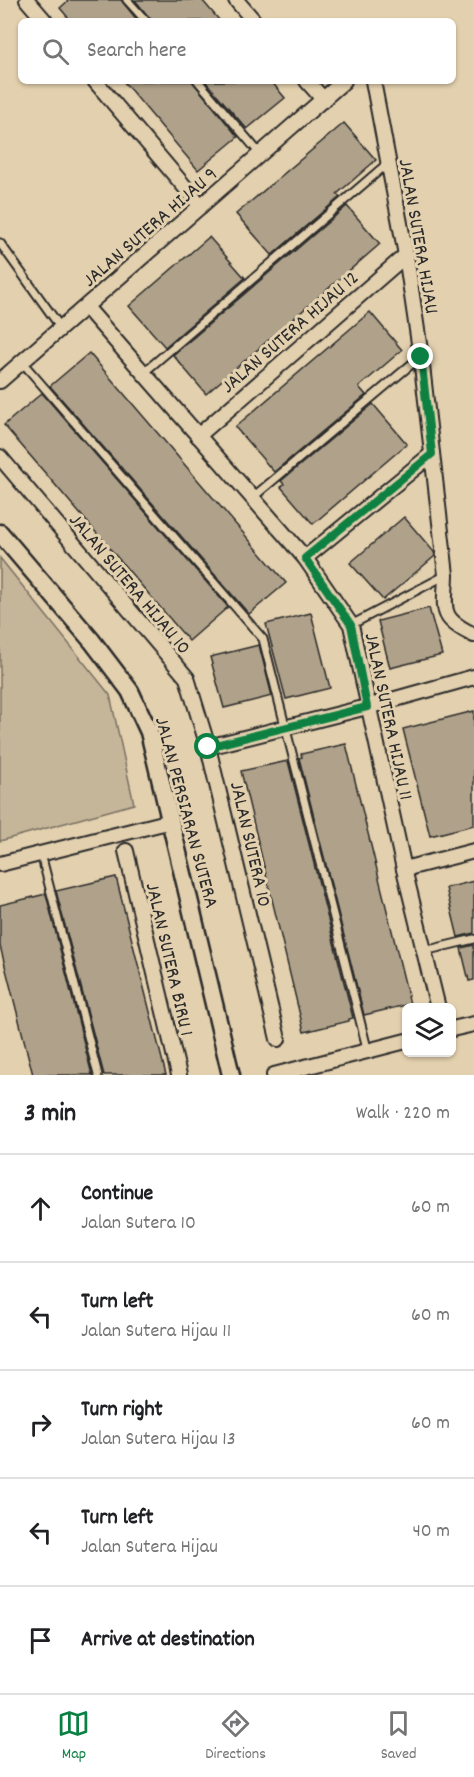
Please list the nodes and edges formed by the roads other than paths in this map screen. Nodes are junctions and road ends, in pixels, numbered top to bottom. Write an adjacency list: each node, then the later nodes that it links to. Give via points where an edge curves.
1 (27, 0): 4 (street)
2 (128, 0): 5 (lane)
3 (236, 0): 6 (street)
4 (42, 18)
5 (143, 18)
6 (251, 18)
7 (98, 84): 15 (street)
8 (201, 84): 13 (lane)
9 (310, 84): 12 (street)
10 (341, 84): 12 (street)
11 (374, 84): 14 (street, JALAN SUTERA HIJAU)
12 (324, 100): 13 (street, JALAN SUTERA HIJAU 9)
13 (261, 155): 15 (street, JALAN SUTERA HIJAU 9)
14 (388, 163): 17 (street, JALAN SUTERA HIJAU); 22 (lane)
15 (201, 206): 18 (street, JALAN SUTERA HIJAU 9)
16 (0, 243): 19 (lane)
17 (406, 255): 20 (street, JALAN SUTERA HIJAU); 24 (street, JALAN SUTERA HIJAU 12)
18 (86, 307): 19 (street, JALAN SUTERA HIJAU 9); 22 (street, JALAN SUTERA HIJAU 11)
19 (61, 328): 21 (street, JALAN SUTERA HIJAU 9)
20 (421, 357): 25 (street, JALAN SUTERA HIJAU); 27 (lane)
21 (22, 362): 23 (street, JALAN SUTERA HIJAU 9); 35 (lane, via 263,639)
22 (142, 374): 24 (street, JALAN SUTERA HIJAU 11)
23 (0, 381)
24 (198, 436): 27 (street, JALAN SUTERA HIJAU 11)
25 (432, 454): 29 (street); 30 (street, JALAN SUTERA HIJAU)
26 (0, 457): 36 (street, JALAN SUTERA HIJAU 10, via 187,678)
27 (252, 498): 29 (street, JALAN SUTERA HIJAU 11)
28 (0, 533): 37 (street, JALAN PERSIARAN SUTERA, via 130,691 149,732)
29 (305, 558): 31 (street, JALAN SUTERA HIJAU 11)
30 (446, 575): 31 (lane); 32 (street, JALAN SUTERA HIJAU, via 448,617 457,627)
31 (351, 625): 34 (street, JALAN SUTERA HIJAU 11)
32 (474, 635)
33 (474, 676): 34 (street)
34 (367, 707): 35 (street); 42 (street, JALAN SUTERA HIJAU 11)
35 (286, 728): 36 (street); 50 (lane)
36 (208, 747): 48 (street, JALAN SUTERA 10)
37 (171, 821): 40 (street); 53 (street, JALAN PERSIARAN SUTERA)
38 (126, 851): 52 (street, JALAN SUTERA BIRU 1)
39 (474, 851): 42 (street)
40 (41, 854): 41 (street); 51 (lane)
41 (0, 864)
42 (404, 869): 44 (street, JALAN SUTERA HIJAU 11)
43 (474, 939): 44 (lane)
44 (424, 951): 45 (street, JALAN SUTERA HIJAU 11)
45 (437, 1003)
46 (474, 1024): 47 (street)
47 (456, 1028)
48 (278, 1039)
49 (402, 1042): 50 (street)
50 (368, 1052): 54 (street)
51 (98, 1075)
52 (178, 1075)
53 (231, 1075)
54 (273, 1075)

